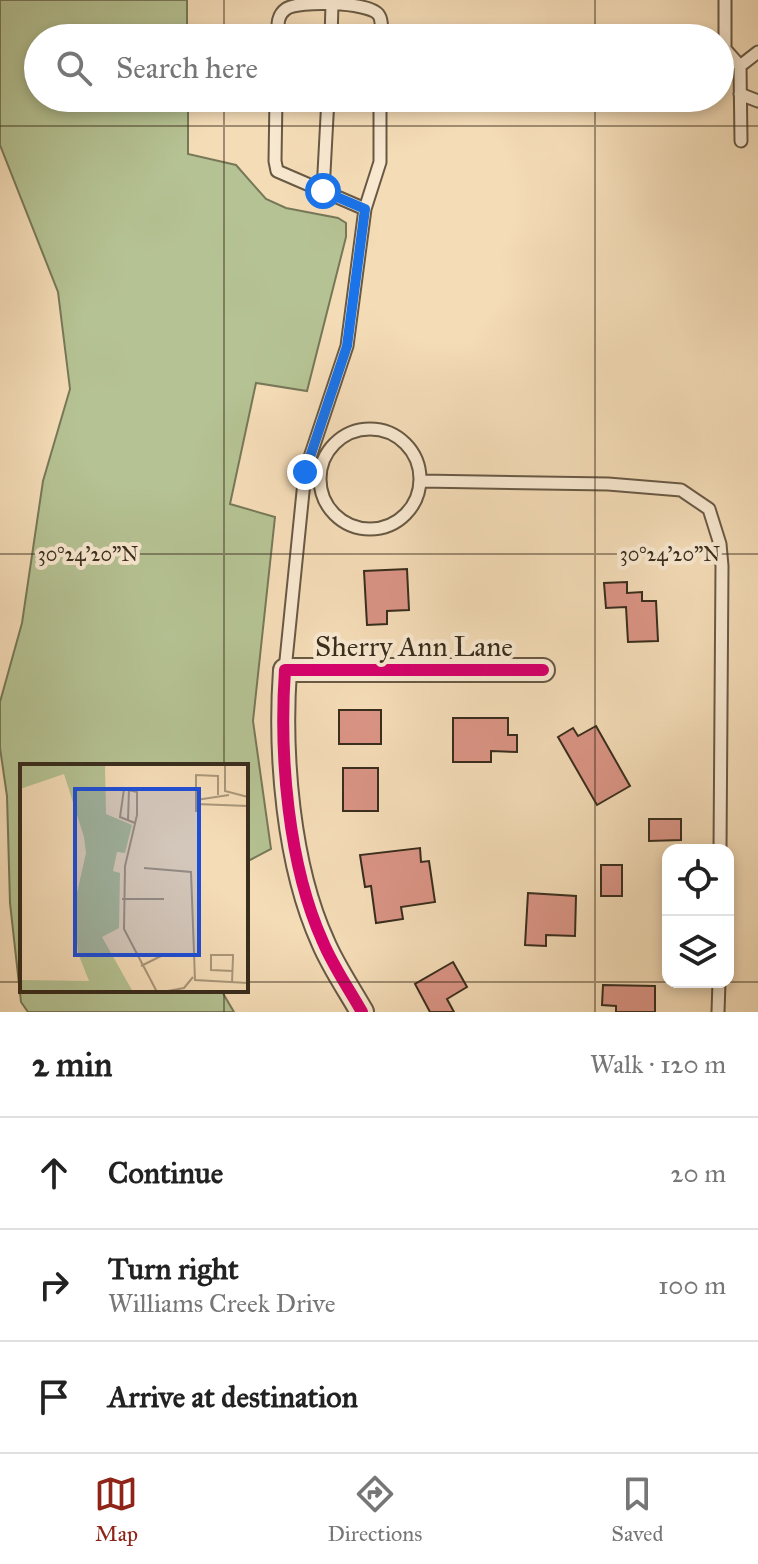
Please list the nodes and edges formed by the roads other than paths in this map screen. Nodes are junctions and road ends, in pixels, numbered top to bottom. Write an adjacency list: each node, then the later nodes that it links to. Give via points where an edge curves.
1 (725, 0): 6 (lane)
2 (332, 4): 3 (lane, via 286,8); 4 (lane); 5 (lane, via 364,5 376,11)
3 (278, 24)
4 (331, 24)
5 (381, 24)
6 (725, 24)
7 (758, 52): 9 (lane)
8 (734, 59): 9 (lane)
9 (740, 66): 10 (lane)
10 (740, 94): 11 (lane); 15 (lane)
11 (758, 101)
12 (276, 112): 16 (lane, via 277,171)
13 (327, 112): 16 (lane)
14 (380, 112): 17 (lane, via 380,162)
15 (741, 141)
16 (323, 191): 17 (lane)
17 (365, 209): 18 (lane, via 347,346)
18 (305, 472): 19 (lane); 21 (lane)
19 (320, 475): 20 (lane, via 333,445 347,434 381,430 410,448); 20 (lane, via 327,506 351,526 367,530 398,522 418,497)
20 (421, 481): 23 (lane, via 681,490 709,509 722,566)
21 (285, 670): 22 (street, Sherry Ann Lane); 25 (street, via 284,765 302,881 324,946)
22 (543, 670)
23 (720, 844)
24 (719, 988): 26 (lane)
25 (362, 1012)
26 (718, 1012)

